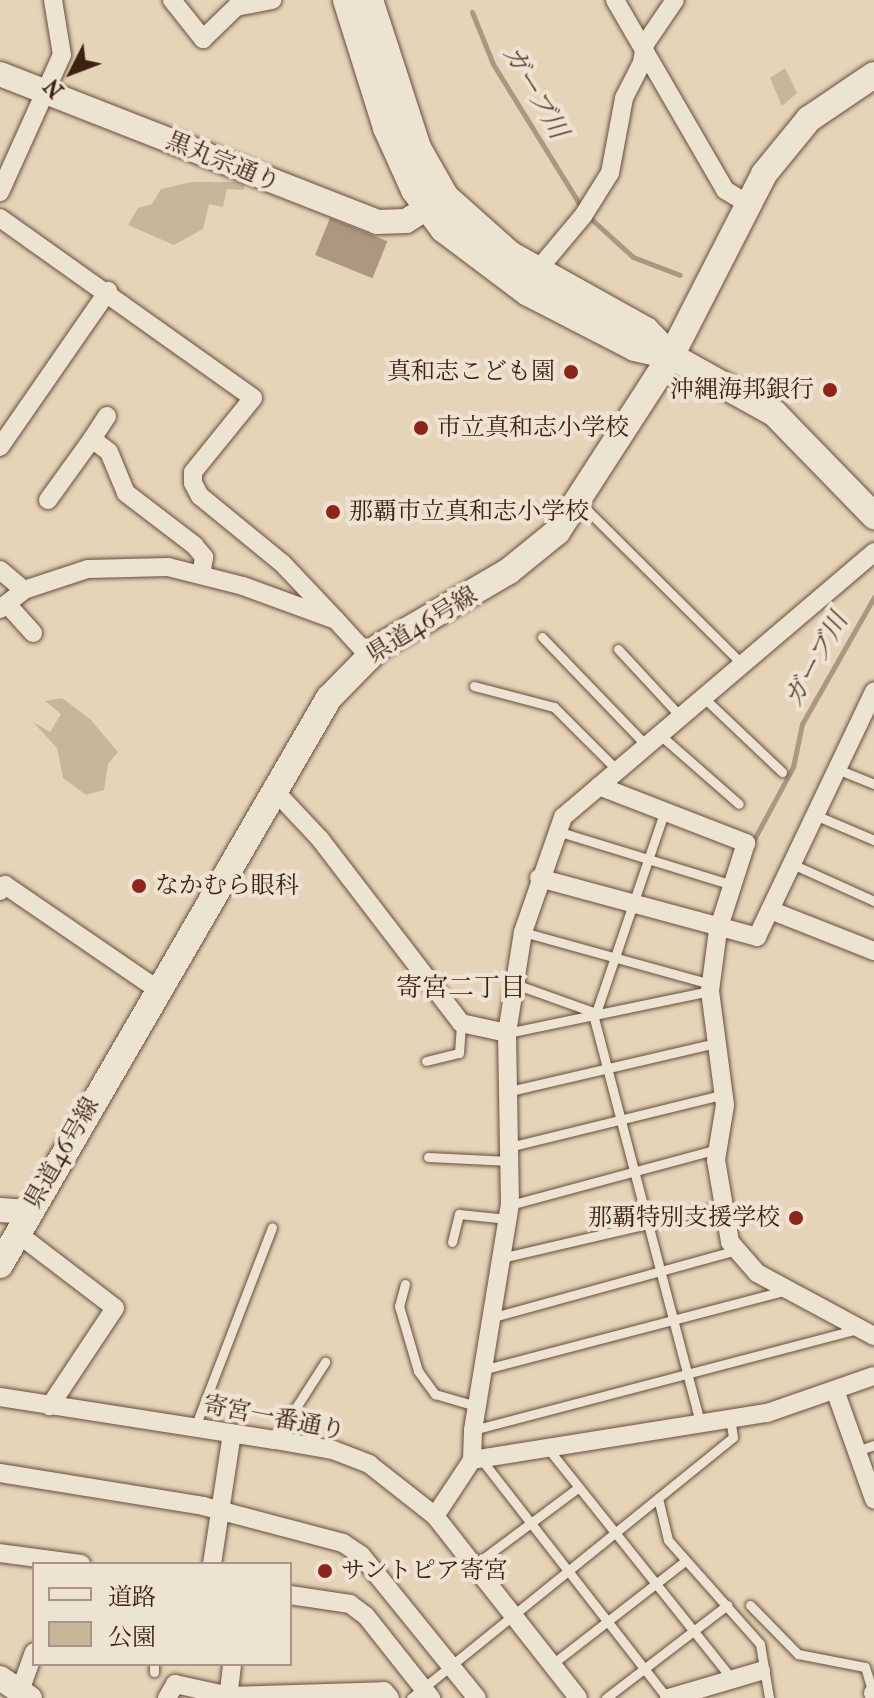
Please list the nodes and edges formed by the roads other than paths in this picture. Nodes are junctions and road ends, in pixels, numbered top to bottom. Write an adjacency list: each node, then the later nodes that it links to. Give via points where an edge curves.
1 (53, 0): 11 (street, via 62,55)
2 (172, 0): 3 (street, via 203,39 236,7)
3 (272, 0)
4 (346, 0): 13 (main road, via 386,128)
5 (370, 0): 13 (main road)
6 (615, 0): 8 (street)
7 (675, 0): 8 (street)
8 (643, 53): 14 (street, via 725,190); 16 (street, via 619,112 610,173 587,211)
9 (0, 74): 11 (street, 黒丸宗通り)
10 (874, 75): 14 (main road, 県道46号線, via 809,119)
11 (44, 92): 12 (street); 13 (street, 黒丸宗通り, via 359,216 394,223)
12 (0, 192)
13 (436, 203): 16 (main road); 18 (main road, via 466,251 528,293 635,348)
14 (747, 203): 18 (main road, 県道46号線)
15 (0, 218): 17 (street)
16 (536, 272): 18 (main road, via 646,330)
17 (108, 291): 21 (street); 30 (street, via 253,398 193,472 193,483 200,496 283,564)
18 (671, 356): 23 (main road, 県道46号線); 24 (main road, via 791,426)
19 (107, 416): 20 (street)
20 (92, 439): 22 (street); 27 (street, via 109,452 126,493 204,557)
21 (0, 447)
22 (48, 500)
23 (579, 503): 34 (main road, 県道46号線, via 557,532 509,571); 35 (lane)
24 (874, 516)
25 (874, 552): 35 (street)
26 (0, 570): 28 (street)
27 (201, 575): 28 (street, via 168,567 120,566 88,569); 30 (street)
28 (24, 590): 29 (street)
29 (4, 607): 31 (street)
30 (336, 620): 34 (street)
31 (33, 633)
32 (542, 637): 41 (lane)
33 (618, 649): 39 (lane)
34 (368, 655): 47 (main road, 県道46号線, via 329,698)
35 (742, 664): 38 (street)
36 (474, 686): 43 (lane, via 554,707)
37 (874, 692): 40 (street)
38 (703, 697): 39 (street); 44 (lane)
39 (680, 716): 41 (street)
40 (867, 725): 42 (street)
41 (653, 739): 43 (street); 48 (lane)
42 (837, 769): 45 (lane); 50 (street)
43 (617, 770): 46 (street)
44 (782, 772)
45 (874, 784)
46 (599, 786): 49 (street); 51 (street, via 563,817)
47 (274, 790): 67 (main road, 県道46号線); 69 (street, via 320,839)
48 (739, 804)
49 (665, 810): 53 (lane); 56 (street, via 746,843)
50 (814, 815): 52 (lane); 54 (street)
51 (557, 831): 53 (lane); 55 (street)
52 (874, 840)
53 (648, 859): 56 (lane); 59 (lane)
54 (790, 863): 58 (lane); 60 (street)
55 (539, 878): 59 (street); 62 (street)
56 (733, 885): 61 (street)
57 (0, 891): 67 (street, via 5,885)
58 (874, 901)
59 (632, 906): 61 (street); 64 (lane)
60 (770, 910): 61 (street, via 757,937); 63 (street)
61 (718, 930): 66 (street)
62 (523, 932): 64 (lane); 65 (street)
63 (874, 951)
64 (614, 957): 66 (lane); 68 (lane)
65 (515, 984): 68 (lane); 70 (street)
66 (711, 988): 68 (lane); 71 (street)
67 (157, 989): 84 (main road, 県道46号線)
68 (595, 1016): 70 (lane); 73 (lane)
69 (461, 1023): 70 (street); 72 (lane, via 459,1053)
70 (507, 1033): 74 (street)
71 (717, 1043): 73 (lane); 75 (street)
72 (426, 1061)
73 (607, 1069): 74 (lane); 76 (lane)
74 (510, 1091): 78 (street)
75 (724, 1094): 76 (lane); 77 (street)
76 (620, 1119): 78 (lane); 80 (lane)
77 (717, 1149): 80 (lane); 81 (street)
78 (509, 1154): 79 (lane); 83 (street)
79 (428, 1157)
80 (634, 1171): 83 (lane); 85 (lane)
81 (724, 1206): 85 (lane); 88 (street, via 730,1242)
82 (0, 1210): 84 (street)
83 (509, 1212): 87 (lane, via 459,1214); 89 (street)
84 (22, 1222): 90 (main road, 県道46号線); 103 (street, via 115,1308)
85 (648, 1224): 89 (lane); 91 (lane)
86 (272, 1227): 107 (lane)
87 (452, 1242)
88 (737, 1250): 91 (lane); 93 (street, via 757,1273)
89 (500, 1258): 94 (street)
90 (0, 1265)
91 (660, 1271): 94 (lane); 95 (lane)
92 (405, 1284): 104 (lane, via 399,1306 418,1371 435,1394)
93 (787, 1290): 95 (lane); 96 (street)
94 (490, 1318): 98 (street)
95 (673, 1320): 98 (lane); 99 (lane)
96 (866, 1332): 99 (lane)
97 (325, 1362): 110 (lane)
98 (482, 1370): 104 (street)
99 (687, 1374): 106 (lane); 108 (lane)
100 (874, 1376): 101 (street)
101 (836, 1393): 105 (street); 111 (street)
102 (0, 1397): 103 (street, 寄宮一番通り)
103 (50, 1406): 107 (street, 寄宮一番通り)
104 (476, 1406): 108 (street)
105 (730, 1419): 106 (street); 116 (lane, via 733,1437)
106 (700, 1423): 112 (street)
107 (195, 1427): 109 (street, 寄宮一番通り)
108 (473, 1430): 113 (street)
109 (232, 1434): 110 (street, 寄宮一番通り); 118 (street)
110 (275, 1440): 119 (street, 寄宮一番通り, via 333,1450 369,1464)
111 (865, 1448): 117 (street)
112 (550, 1451): 113 (street); 115 (lane)
113 (477, 1460): 119 (street); 120 (lane)
114 (0, 1473): 118 (street)
115 (579, 1487): 120 (lane); 121 (lane)
116 (658, 1498): 121 (lane); 125 (lane, via 668,1540)
117 (874, 1499)
118 (219, 1509): 124 (street); 136 (street, via 301,1530 361,1555)
119 (435, 1516): 126 (street, 寄宮一番通り)
120 (531, 1523): 126 (lane); 127 (lane)
121 (615, 1532): 127 (lane); 128 (lane)
122 (0, 1553): 123 (street)
123 (47, 1562)
124 (212, 1562)
125 (684, 1562): 128 (lane); 130 (lane)
126 (473, 1566): 132 (street, 寄宮一番通り)
127 (568, 1570): 132 (lane); 133 (lane)
128 (656, 1583): 133 (lane); 134 (lane)
129 (292, 1595): 144 (street, via 350,1604 366,1616)
130 (727, 1605): 134 (lane); 140 (lane, via 760,1644)
131 (750, 1605): 143 (lane, via 798,1654 865,1667)
132 (511, 1616): 136 (lane); 137 (street, 寄宮一番通り)
133 (607, 1621): 137 (lane); 139 (lane)
134 (694, 1631): 139 (lane); 141 (lane)
135 (32, 1656): 142 (street)
136 (451, 1665): 144 (lane); 148 (street)
137 (551, 1665): 149 (street, 寄宮一番通り)
138 (232, 1666): 145 (street)
139 (644, 1668): 150 (lane); 151 (lane)
140 (761, 1671): 141 (street); 152 (lane)
141 (731, 1678): 151 (street)
142 (17, 1689)
143 (874, 1694)
144 (421, 1695)
145 (228, 1697): 146 (street, via 175,1684); 147 (street, via 384,1691)
146 (167, 1698)
147 (390, 1698)
148 (477, 1698)
149 (578, 1698)
150 (606, 1698)
151 (668, 1698)
152 (769, 1698)

